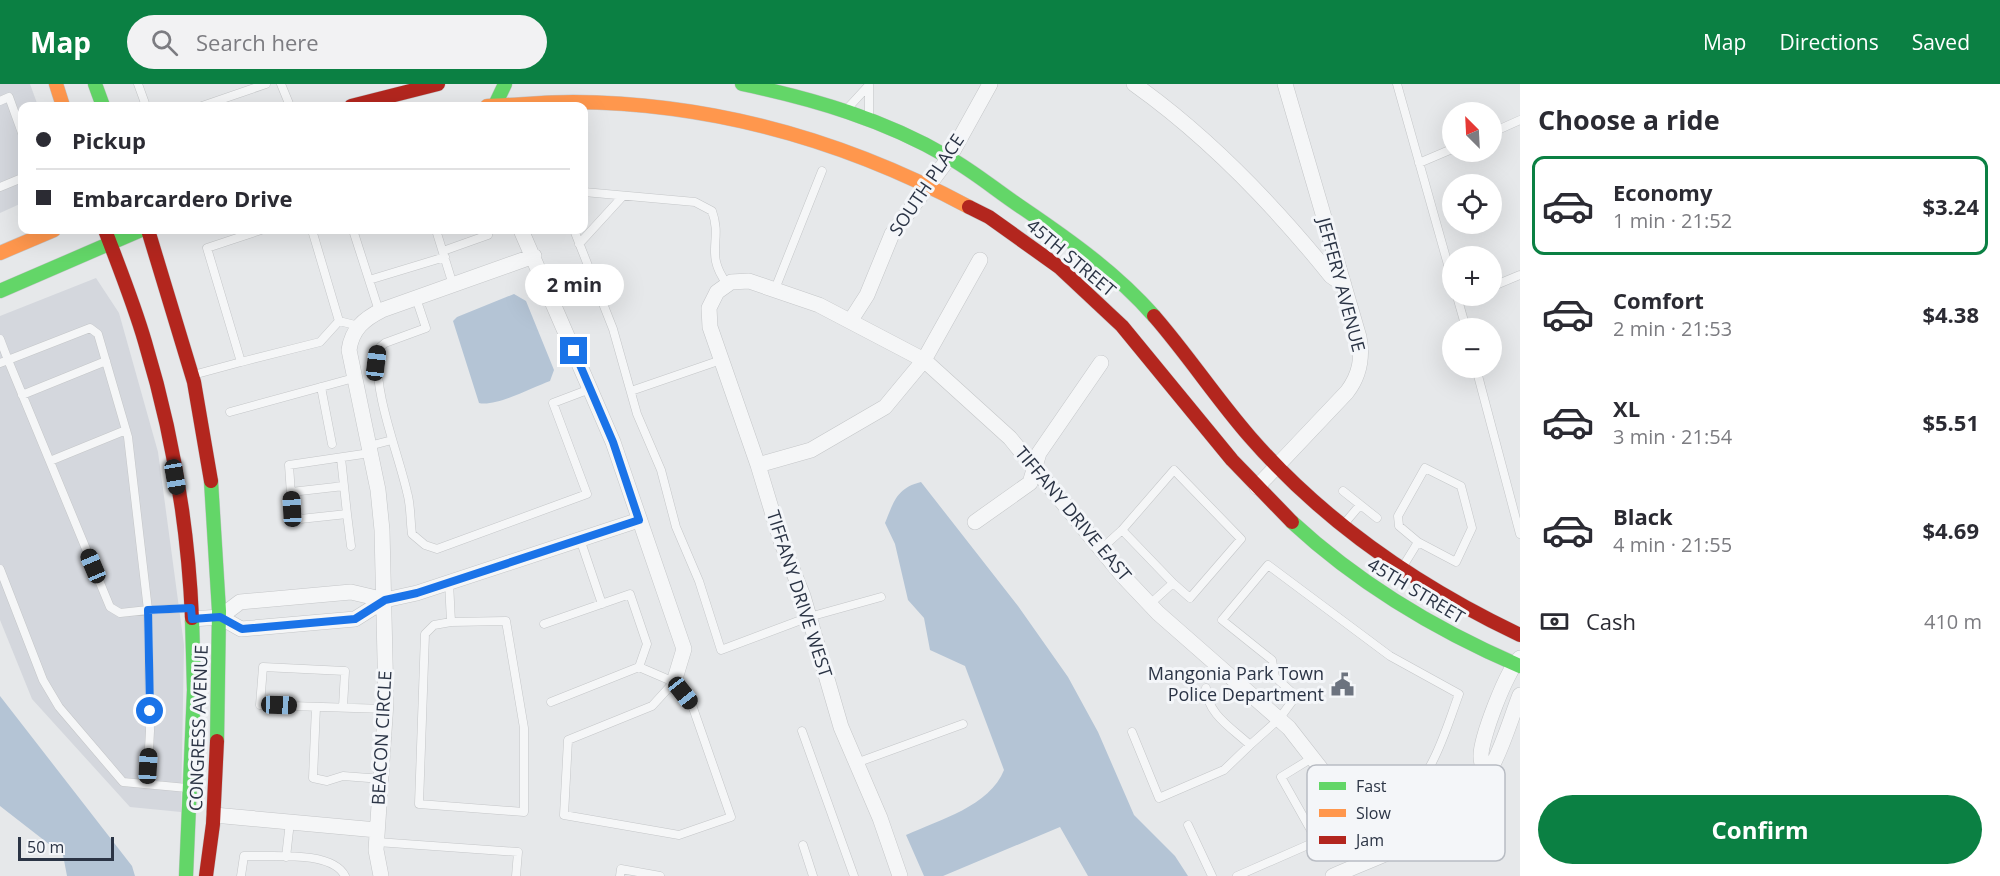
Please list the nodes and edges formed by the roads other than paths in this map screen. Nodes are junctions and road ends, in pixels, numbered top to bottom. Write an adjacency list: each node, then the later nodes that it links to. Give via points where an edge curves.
1 (56, 84): 15 (main road)
2 (95, 84): 16 (main road)
3 (138, 84): 17 (lane)
4 (266, 84): 18 (lane)
5 (281, 84): 19 (lane)
6 (438, 84): 20 (main road)
7 (505, 84): 21 (main road)
8 (742, 84): 23 (main road, 45TH STREET)
9 (990, 84): 29 (street, SOUTH PLACE)
10 (1134, 84): 59 (street, via 1225,158 1263,195 1331,276)
11 (1285, 84): 59 (street, JEFFERY AVENUE)
12 (1397, 84): 30 (lane)
13 (869, 85): 23 (lane); 25 (lane)
14 (0, 100): 26 (lane, via 9,97)
15 (62, 102)
16 (102, 102)
17 (145, 102)
18 (214, 102)
19 (288, 102)
20 (367, 102)
21 (494, 102)
22 (551, 102): 33 (main road, 45TH STREET, via 679,105 775,124 864,151)
23 (844, 112): 25 (main road, 45TH STREET)
24 (1520, 120): 27 (lane)
25 (869, 121): 29 (main road, 45TH STREET)
26 (18, 122)
27 (1502, 128)
28 (1442, 153): 30 (lane)
29 (949, 158): 33 (street, SOUTH PLACE); 90 (main road, 45TH STREET, via 1053,228 1128,287 1164,324 1218,398)
30 (1419, 163): 50 (lane)
31 (822, 171): 61 (lane)
32 (18, 180): 34 (lane)
33 (932, 182): 65 (street, SOUTH PLACE, via 892,234 867,295); 93 (main road, 45TH STREET, via 1011,230 1088,292 1150,357)
34 (0, 188)
35 (588, 192): 36 (lane)
36 (623, 196): 49 (lane); 58 (lane, via 695,202 712,211 716,223 714,259)
37 (44, 234): 51 (main road)
38 (107, 234): 48 (main road, CONGRESS AVENUE)
39 (131, 234): 48 (main road)
40 (149, 234): 75 (main road, CONGRESS AVENUE)
41 (249, 234): 73 (lane, via 207,248)
42 (313, 234): 66 (lane)
43 (355, 234): 56 (lane)
44 (437, 234): 52 (lane)
45 (523, 234): 53 (street)
46 (575, 234): 49 (lane)
47 (488, 236): 52 (lane)
48 (110, 243): 62 (main road); 117 (main road, CONGRESS AVENUE, via 149,356 164,416 179,498)
49 (579, 244): 80 (lane, via 614,329)
50 (1443, 246)
51 (0, 252)
52 (444, 254): 56 (lane); 60 (lane)
53 (534, 256): 60 (street); 79 (street)
54 (980, 260): 70 (street)
55 (1520, 275): 57 (lane)
56 (369, 280): 64 (lane)
57 (1502, 282)
58 (727, 284): 61 (street, TIFFANY DRIVE EAST, via 749,281); 69 (street, TIFFANY DRIVE WEST, via 717,292 709,308 710,327)
59 (1344, 285): 90 (street, JEFFERY AVENUE, via 1361,346 1358,375 1347,392)
60 (453, 286): 63 (street)
61 (775, 289): 65 (street, TIFFANY DRIVE EAST)
62 (0, 291)
63 (416, 298): 64 (street); 84 (lane, via 426,328 378,349 376,363)
64 (379, 311): 67 (street)
65 (851, 320): 70 (street, TIFFANY DRIVE EAST)
66 (339, 321): 67 (lane); 73 (lane, via 320,342)
67 (359, 326): 76 (street, BEACON CIRCLE, via 351,336 349,350)
68 (0, 339): 72 (lane)
69 (722, 360): 80 (lane); 89 (street, TIFFANY DRIVE WEST)
70 (924, 360): 89 (street, via 885,407 812,450); 91 (street, TIFFANY DRIVE EAST, via 1010,438)
71 (106, 361): 72 (lane, via 98,334 90,328); 81 (lane); 83 (lane)
72 (4, 362): 81 (lane)
73 (242, 362): 75 (lane)
74 (1101, 363): 91 (street, via 1039,453)
75 (192, 375): 118 (main road, CONGRESS AVENUE, via 207,452)
76 (354, 378): 78 (lane); 86 (street, BEACON CIRCLE)
77 (1479, 378): 103 (lane)
78 (321, 387): 82 (lane); 85 (lane)
79 (590, 388): 84 (lane, via 553,403 587,494 437,549 412,534 408,495); 99 (street)
80 (631, 391): 119 (lane, via 721,650)
81 (22, 395): 88 (lane)
82 (230, 412)
83 (126, 430): 88 (lane); 116 (lane)
84 (392, 440): 86 (lane)
85 (332, 444)
86 (369, 450): 87 (lane); 113 (street, BEACON CIRCLE, via 382,530)
87 (341, 458): 92 (lane); 95 (lane, via 289,465)
88 (50, 461): 116 (lane, via 110,607 120,613)
89 (758, 465): 119 (street, TIFFANY DRIVE WEST)
90 (1276, 465): 93 (street, JEFFERY AVENUE); 101 (main road, 45TH STREET)
91 (1035, 471): 100 (street, via 1030,483); 107 (street, TIFFANY DRIVE EAST)
92 (344, 486): 95 (lane); 97 (lane)
93 (1257, 487): 123 (main road, 45TH STREET, via 1293,523 1367,584 1422,618)
94 (1343, 490): 96 (lane)
95 (291, 492): 97 (lane, via 292,509 300,519)
96 (1360, 504): 98 (lane); 101 (lane)
97 (347, 514): 106 (lane)
98 (1377, 518)
99 (639, 520): 104 (street); 125 (street, via 684,649)
100 (975, 522)
101 (1342, 527): 109 (main road, 45TH STREET)
102 (1122, 530): 107 (lane); 111 (lane); 111 (lane, via 1174,470 1241,539 1191,598)
103 (1520, 534)
104 (579, 539): 110 (street); 114 (lane)
105 (1418, 542): 105 (lane, via 1456,562 1473,528 1461,486 1425,468 1398,516 1399,526); 109 (lane)
106 (351, 546)
107 (1101, 549): 115 (street, TIFFANY DRIVE EAST)
108 (0, 569): 144 (lane, via 44,680 59,707 123,782)
109 (1401, 569): 122 (main road, 45TH STREET, via 1460,606)
110 (449, 582): 113 (street); 120 (lane)
111 (1173, 583): 115 (lane)
112 (881, 597): 119 (lane)
113 (385, 600): 118 (street, via 351,592 240,602); 118 (street, via 355,619 242,629); 131 (street, BEACON CIRCLE)
114 (602, 604): 121 (lane); 124 (lane, via 630,594 646,644)
115 (1150, 604): 132 (street, TIFFANY DRIVE EAST)
116 (148, 610): 117 (lane); 144 (lane)
117 (192, 613): 118 (street); 145 (main road, CONGRESS AVENUE)
118 (220, 617): 146 (main road, CONGRESS AVENUE)
119 (809, 617): 138 (street, TIFFANY DRIVE WEST, via 827,685)
120 (451, 622): 120 (lane, via 434,624 425,634 419,804 524,812 524,728 506,621)
121 (544, 624)
122 (1520, 635)
123 (1518, 662): 141 (street, via 1501,692 1480,756)
124 (639, 668): 125 (lane); 128 (lane)
125 (674, 682): 125 (lane, via 652,706 568,740 564,815 679,835 731,817 692,705)
126 (1206, 688): 136 (lane, via 1206,701 1212,711)
127 (1520, 696): 142 (street)
128 (550, 702)
129 (316, 707): 130 (lane); 130 (lane, via 260,705 263,667 345,671); 143 (lane, via 313,778)
130 (343, 707): 131 (lane)
131 (385, 709): 143 (street, BEACON CIRCLE)
132 (1279, 719): 136 (lane); 137 (street, TIFFANY DRIVE EAST); 140 (lane, via 1296,696 1275,677 1272,660 1222,620 1268,566 1390,656 1459,694)
133 (963, 724): 138 (lane)
134 (802, 731): 165 (lane)
135 (1132, 732): 136 (lane, via 1159,798 1224,770)
136 (1250, 745)
137 (1314, 757): 139 (street, TIFFANY DRIVE EAST); 148 (lane, via 1281,777)
138 (856, 763): 166 (street, TIFFANY DRIVE WEST)
139 (1319, 765)
140 (1433, 765)
141 (1482, 765)
142 (1492, 765)
143 (382, 779): 150 (street, BEACON CIRCLE)
144 (147, 784): 145 (lane)
145 (190, 789): 156 (main road, CONGRESS AVENUE)
146 (214, 815): 147 (street); 157 (main road, CONGRESS AVENUE)
147 (290, 822): 150 (street); 153 (lane)
148 (1307, 823)
149 (1188, 825): 167 (lane)
150 (377, 836): 160 (street, BEACON CIRCLE); 161 (lane, via 518,852)
151 (803, 845): 164 (lane)
152 (1307, 845): 168 (lane)
153 (286, 857): 158 (lane, via 244,856); 159 (lane, via 327,861 339,866)
154 (1367, 861): 155 (street)
155 (1337, 875)
156 (186, 876)
157 (206, 876)
158 (241, 876)
159 (345, 876)
160 (381, 876)
161 (516, 876)
162 (620, 876): 163 (lane, via 621,869)
163 (660, 876)
164 (813, 876)
165 (854, 876)
166 (900, 876)
167 (1212, 876)
168 (1237, 876)

